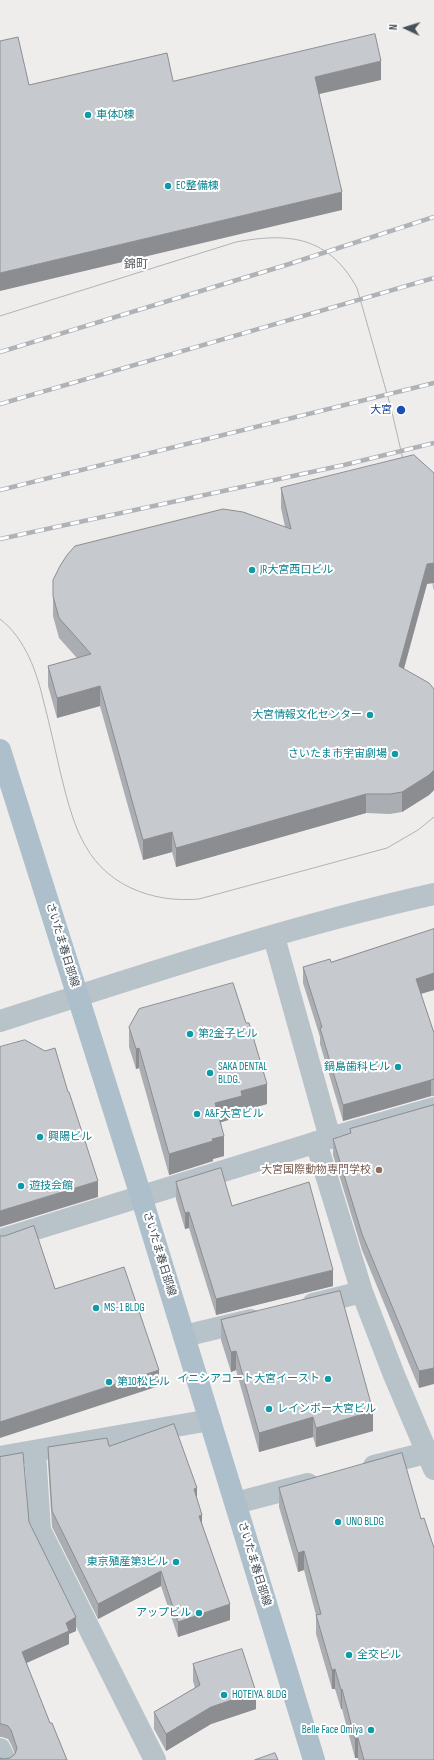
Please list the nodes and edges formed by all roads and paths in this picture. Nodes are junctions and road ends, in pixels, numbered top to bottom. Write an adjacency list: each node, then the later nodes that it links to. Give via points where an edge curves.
1 (0, 750): 4 (main road, さいたま春日部線)
2 (434, 894): 3 (street, via 380,906)
3 (274, 937): 4 (street); 7 (street)
4 (77, 996): 5 (street); 8 (main road, さいたま春日部線)
5 (0, 1021)
6 (434, 1108): 7 (street)
7 (323, 1140): 8 (street); 10 (street)
8 (141, 1196): 9 (street); 13 (main road, さいたま春日部線)
9 (0, 1240)
10 (362, 1292): 11 (street); 17 (street, via 394,1375)
11 (292, 1309)
12 (269, 1315): 13 (street)
13 (184, 1336): 14 (main road, さいたま春日部線)
14 (210, 1420): 15 (street); 20 (main road, さいたま春日部線)
15 (35, 1450): 16 (street); 23 (street, via 40,1530)
16 (0, 1457)
17 (432, 1457): 18 (street)
18 (358, 1470)
19 (327, 1479): 20 (street)
20 (236, 1503): 24 (main road, さいたま春日部線)
21 (0, 1749): 22 (street)
22 (4, 1760)
23 (155, 1760)
24 (314, 1760)

